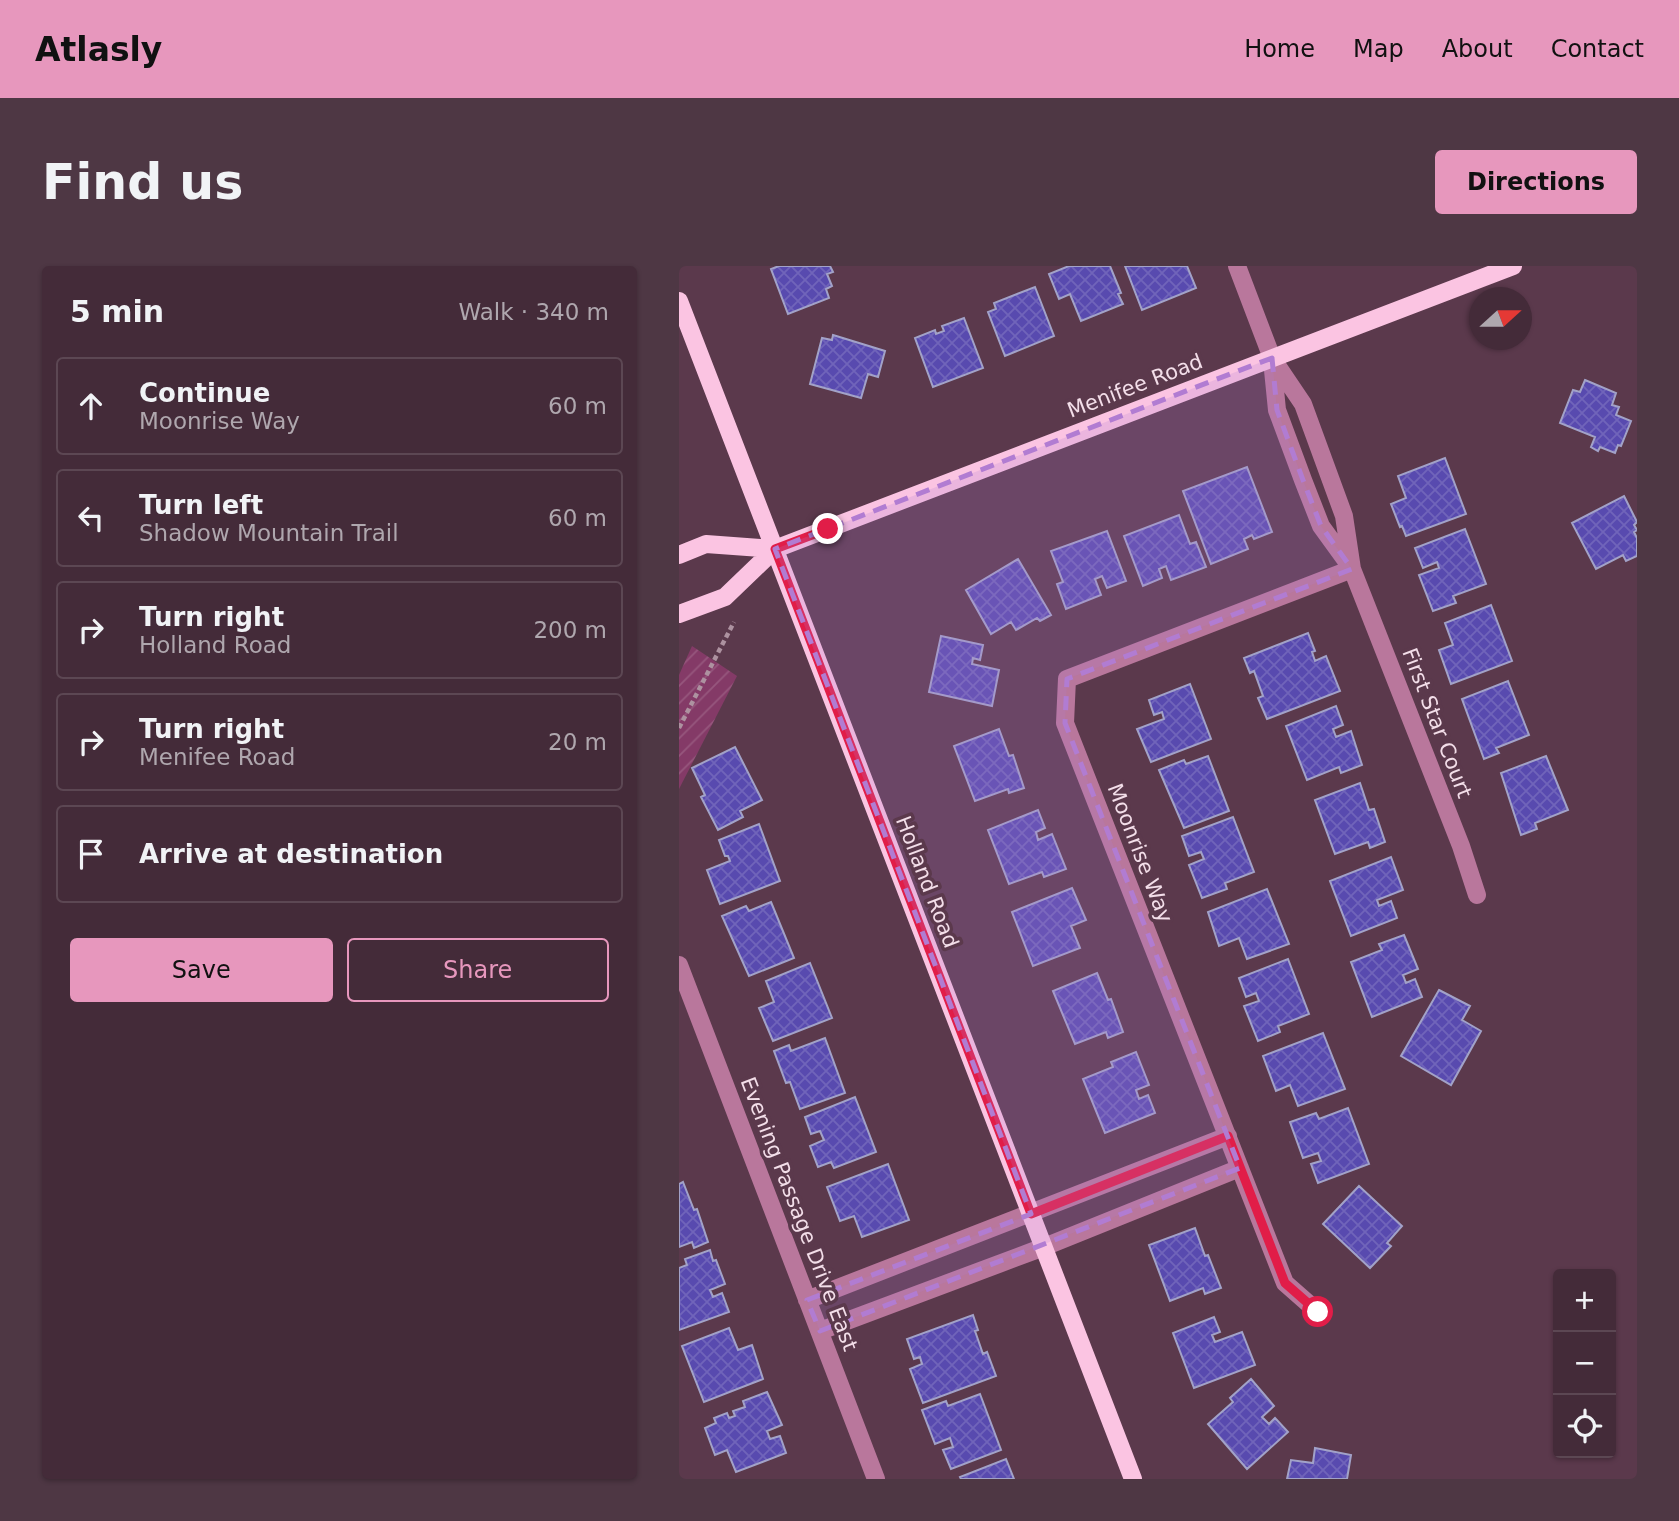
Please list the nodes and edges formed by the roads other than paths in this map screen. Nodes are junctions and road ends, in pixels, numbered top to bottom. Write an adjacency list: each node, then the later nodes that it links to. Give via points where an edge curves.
1 (1237, 266): 4 (street)
2 (1513, 266): 4 (main road, Menifee Road)
3 (679, 301): 5 (main road, Holland Road)
4 (1272, 358): 5 (main road, Menifee Road); 7 (street, First Star Court, via 1303,404 1344,516); 7 (street, First Star Court, via 1277,410 1307,492 1321,526)
5 (775, 549): 6 (main road, Menifee Road, via 706,544); 8 (main road, Menifee Road, via 725,597); 13 (main road, Holland Road)
6 (679, 555)
7 (1352, 569): 9 (street, First Star Court); 11 (street, Moonrise Way, via 1067,679 1065,723)
8 (679, 614)
9 (1477, 895)
10 (679, 965): 15 (street, Evening Passage Drive East)
11 (1228, 1136): 12 (street, Moonrise Way); 13 (street)
12 (1240, 1168): 14 (street); 16 (street, Moonrise Way, via 1285,1283)
13 (1031, 1214): 14 (main road, Holland Road); 15 (street)
14 (1044, 1247): 17 (street); 19 (main road, Holland Road)
15 (807, 1300): 17 (street, Evening Passage Drive East)
16 (1318, 1312)
17 (820, 1331): 18 (street, Evening Passage Drive East)
18 (876, 1479)
19 (1133, 1479)

